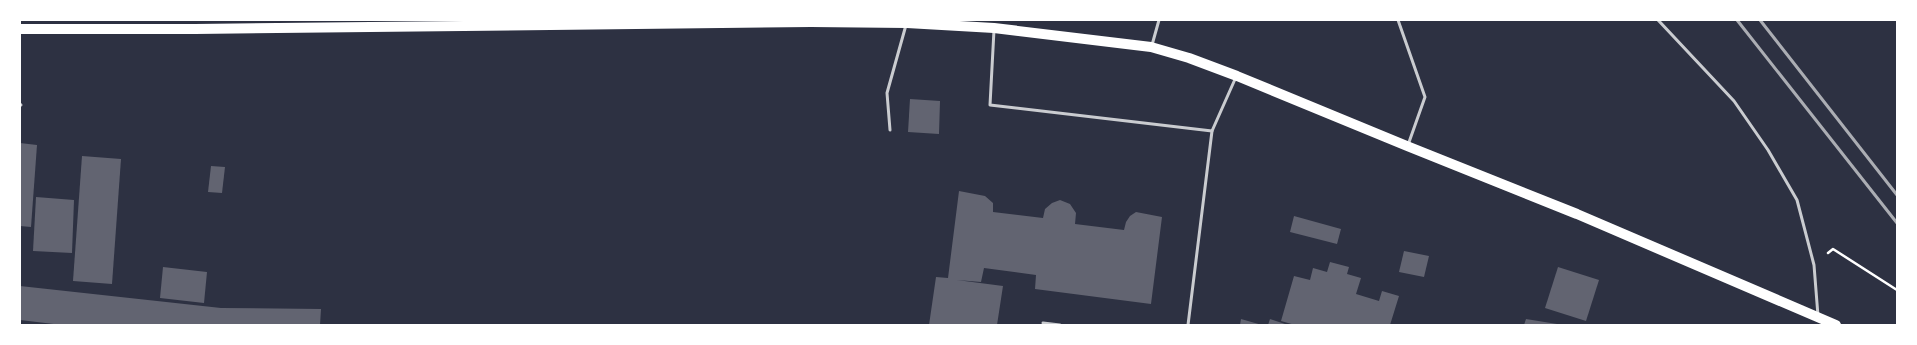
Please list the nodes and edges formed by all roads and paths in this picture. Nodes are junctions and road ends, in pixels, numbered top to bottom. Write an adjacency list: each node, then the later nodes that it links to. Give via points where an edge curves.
1 (1159, 20): 8 (lane)
2 (1398, 20): 12 (lane, via 1425,97)
3 (1658, 20): 13 (lane, via 1734,102 1768,150 1797,200)
4 (811, 21): 5 (main road); 7 (main road)
5 (907, 22): 6 (main road); 10 (lane, via 887,93)
6 (994, 28): 8 (main road); 11 (lane, via 990,105)
7 (20, 29)
8 (1151, 47): 9 (main road)
9 (1237, 76): 11 (lane); 12 (main road)
10 (890, 130)
11 (1212, 131): 18 (lane)
12 (1407, 146): 15 (main road, via 1577,214)
13 (1814, 265): 14 (path, via 1833,249); 15 (lane)
14 (1897, 290)
15 (1818, 317): 19 (main road)
16 (1043, 323): 17 (lane)
17 (1060, 325)
18 (1188, 325)
19 (1836, 325)

